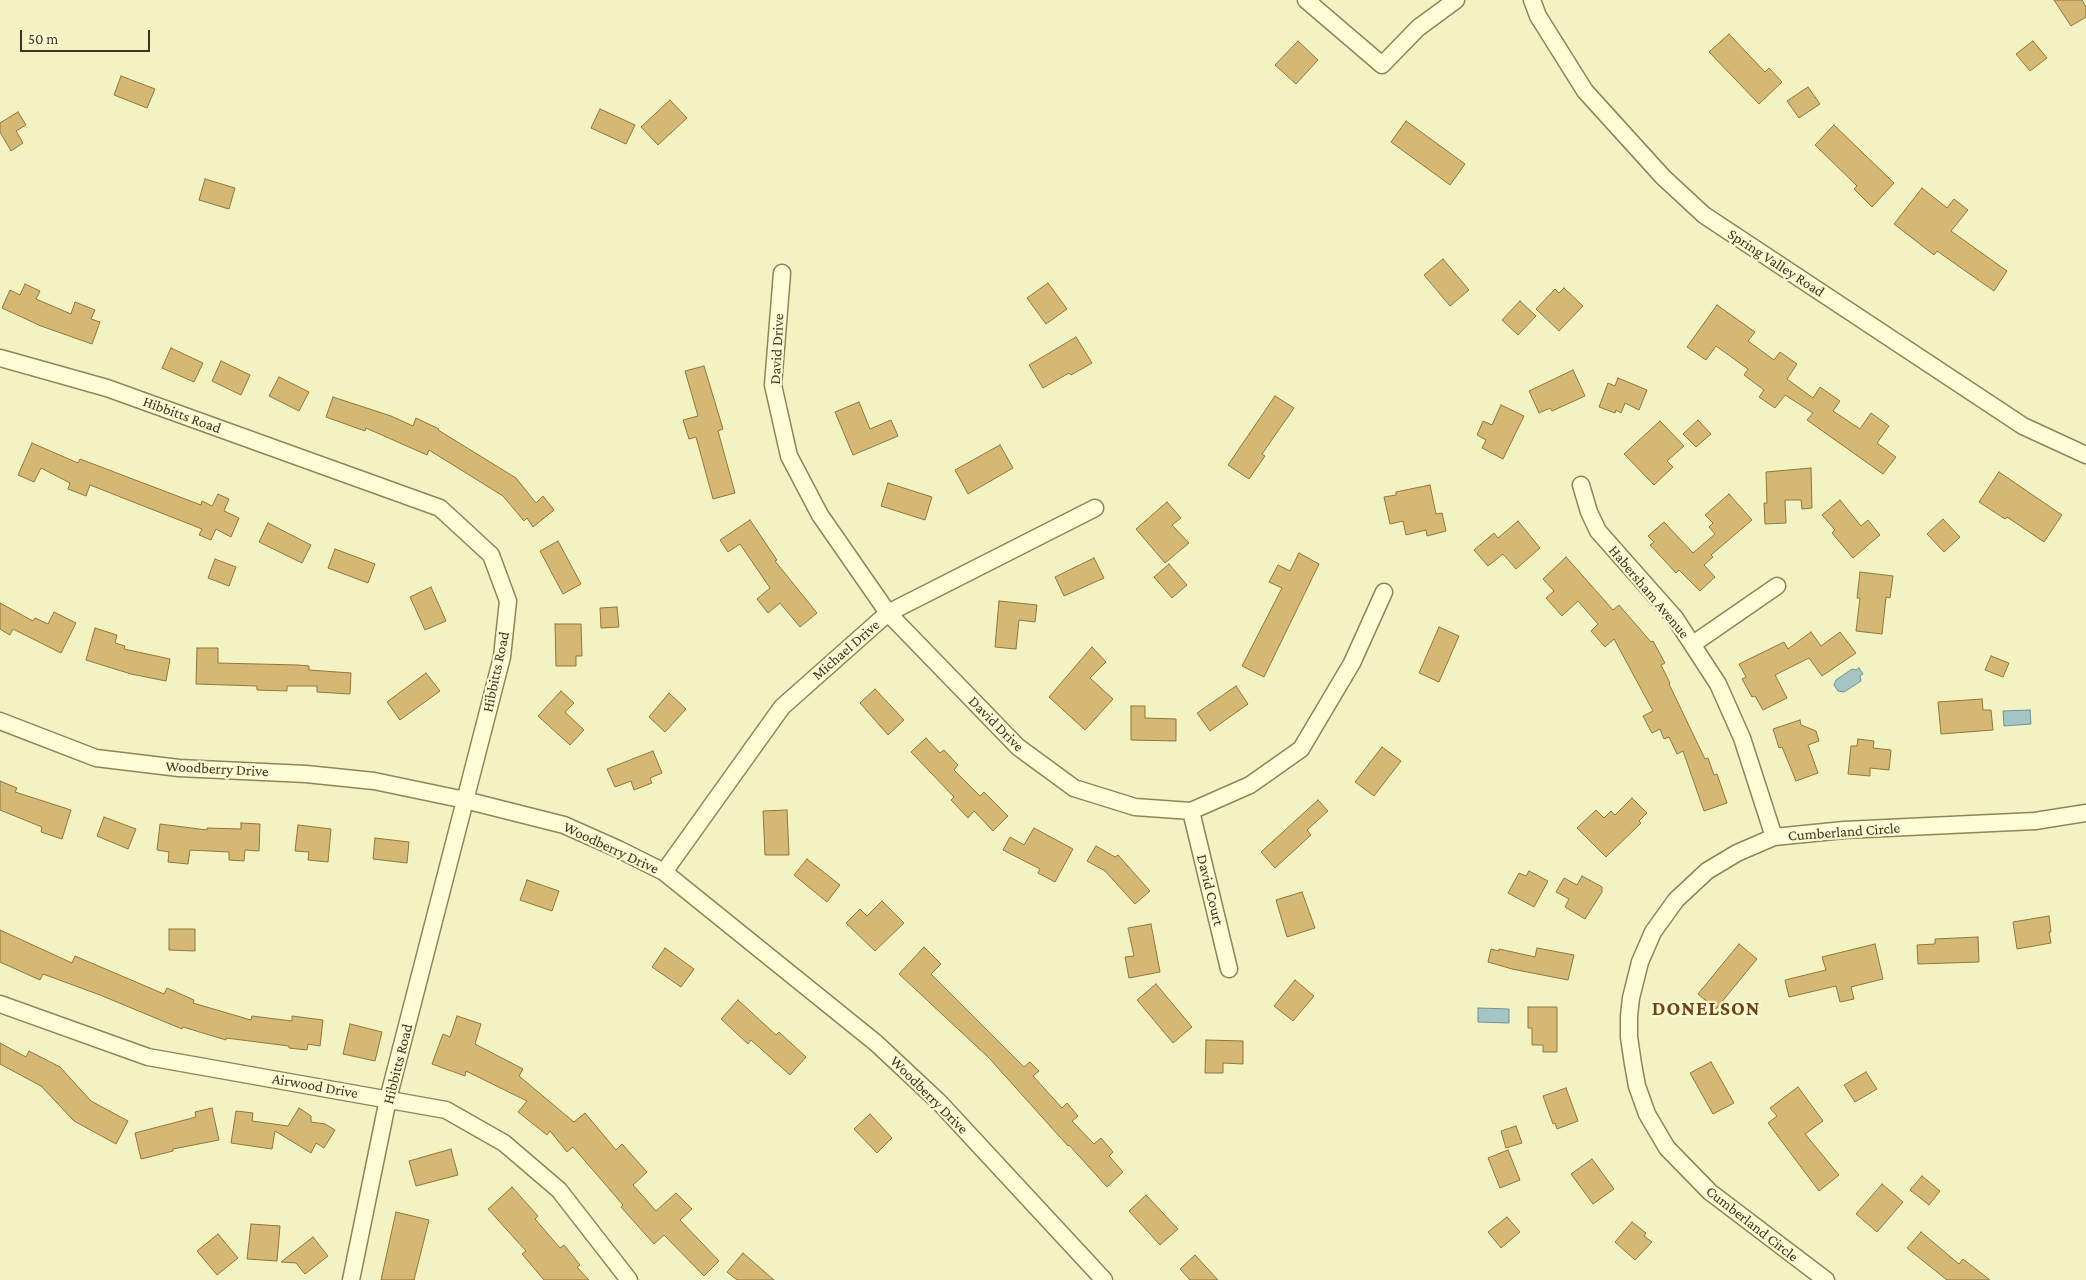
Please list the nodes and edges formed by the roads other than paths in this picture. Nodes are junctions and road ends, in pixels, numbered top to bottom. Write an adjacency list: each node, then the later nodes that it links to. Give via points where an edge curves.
1 (1306, 0): 2 (street, via 1382,65 1418,28)
2 (1456, 0)
3 (1532, 0): 6 (street, Spring Valley Road, via 1538,16 1585,91 1663,177 1704,215 2023,426)
4 (782, 272): 11 (street, David Drive, via 773,385 789,456 820,515)
5 (0, 358): 14 (street, Hibbitts Road, via 107,388 440,508 491,555 508,601 502,657)
6 (2086, 455)
7 (1581, 485): 12 (street, Habersham Avenue, via 1598,531 1653,590)
8 (1095, 508): 11 (street, Michael Drive)
9 (1777, 586): 12 (street)
10 (1384, 592): 15 (street, David Drive, via 1352,663 1301,749 1250,785)
11 (888, 613): 15 (street, David Drive, via 1018,747 1074,788 1135,807); 18 (street, Michael Drive, via 782,707)
12 (1693, 644): 17 (street, Habersham Avenue, via 1718,684 1742,738)
13 (0, 721): 14 (street, Woodberry Drive, via 96,758 179,768 354,779)
14 (465, 800): 18 (street, Woodberry Drive, via 564,825); 21 (street, Hibbitts Road)
15 (1191, 811): 19 (street, David Court)
16 (2086, 814): 17 (street, Cumberland Circle, via 2035,821 1844,830)
17 (1774, 837): 25 (street, Cumberland Circle, via 1707,871 1663,916 1640,962 1631,998 1629,1038 1640,1094 1647,1114 1667,1148 1710,1192)
18 (664, 872): 24 (street, Woodberry Drive, via 876,1043 939,1102)
19 (1229, 969)
20 (0, 1004): 21 (street, Airwood Drive, via 148,1057)
21 (388, 1099): 22 (street, Hibbitts Road); 23 (street, Airwood Drive, via 446,1110 504,1143 559,1190)
22 (351, 1280)
23 (628, 1280)
24 (1104, 1280)
25 (1826, 1280)

